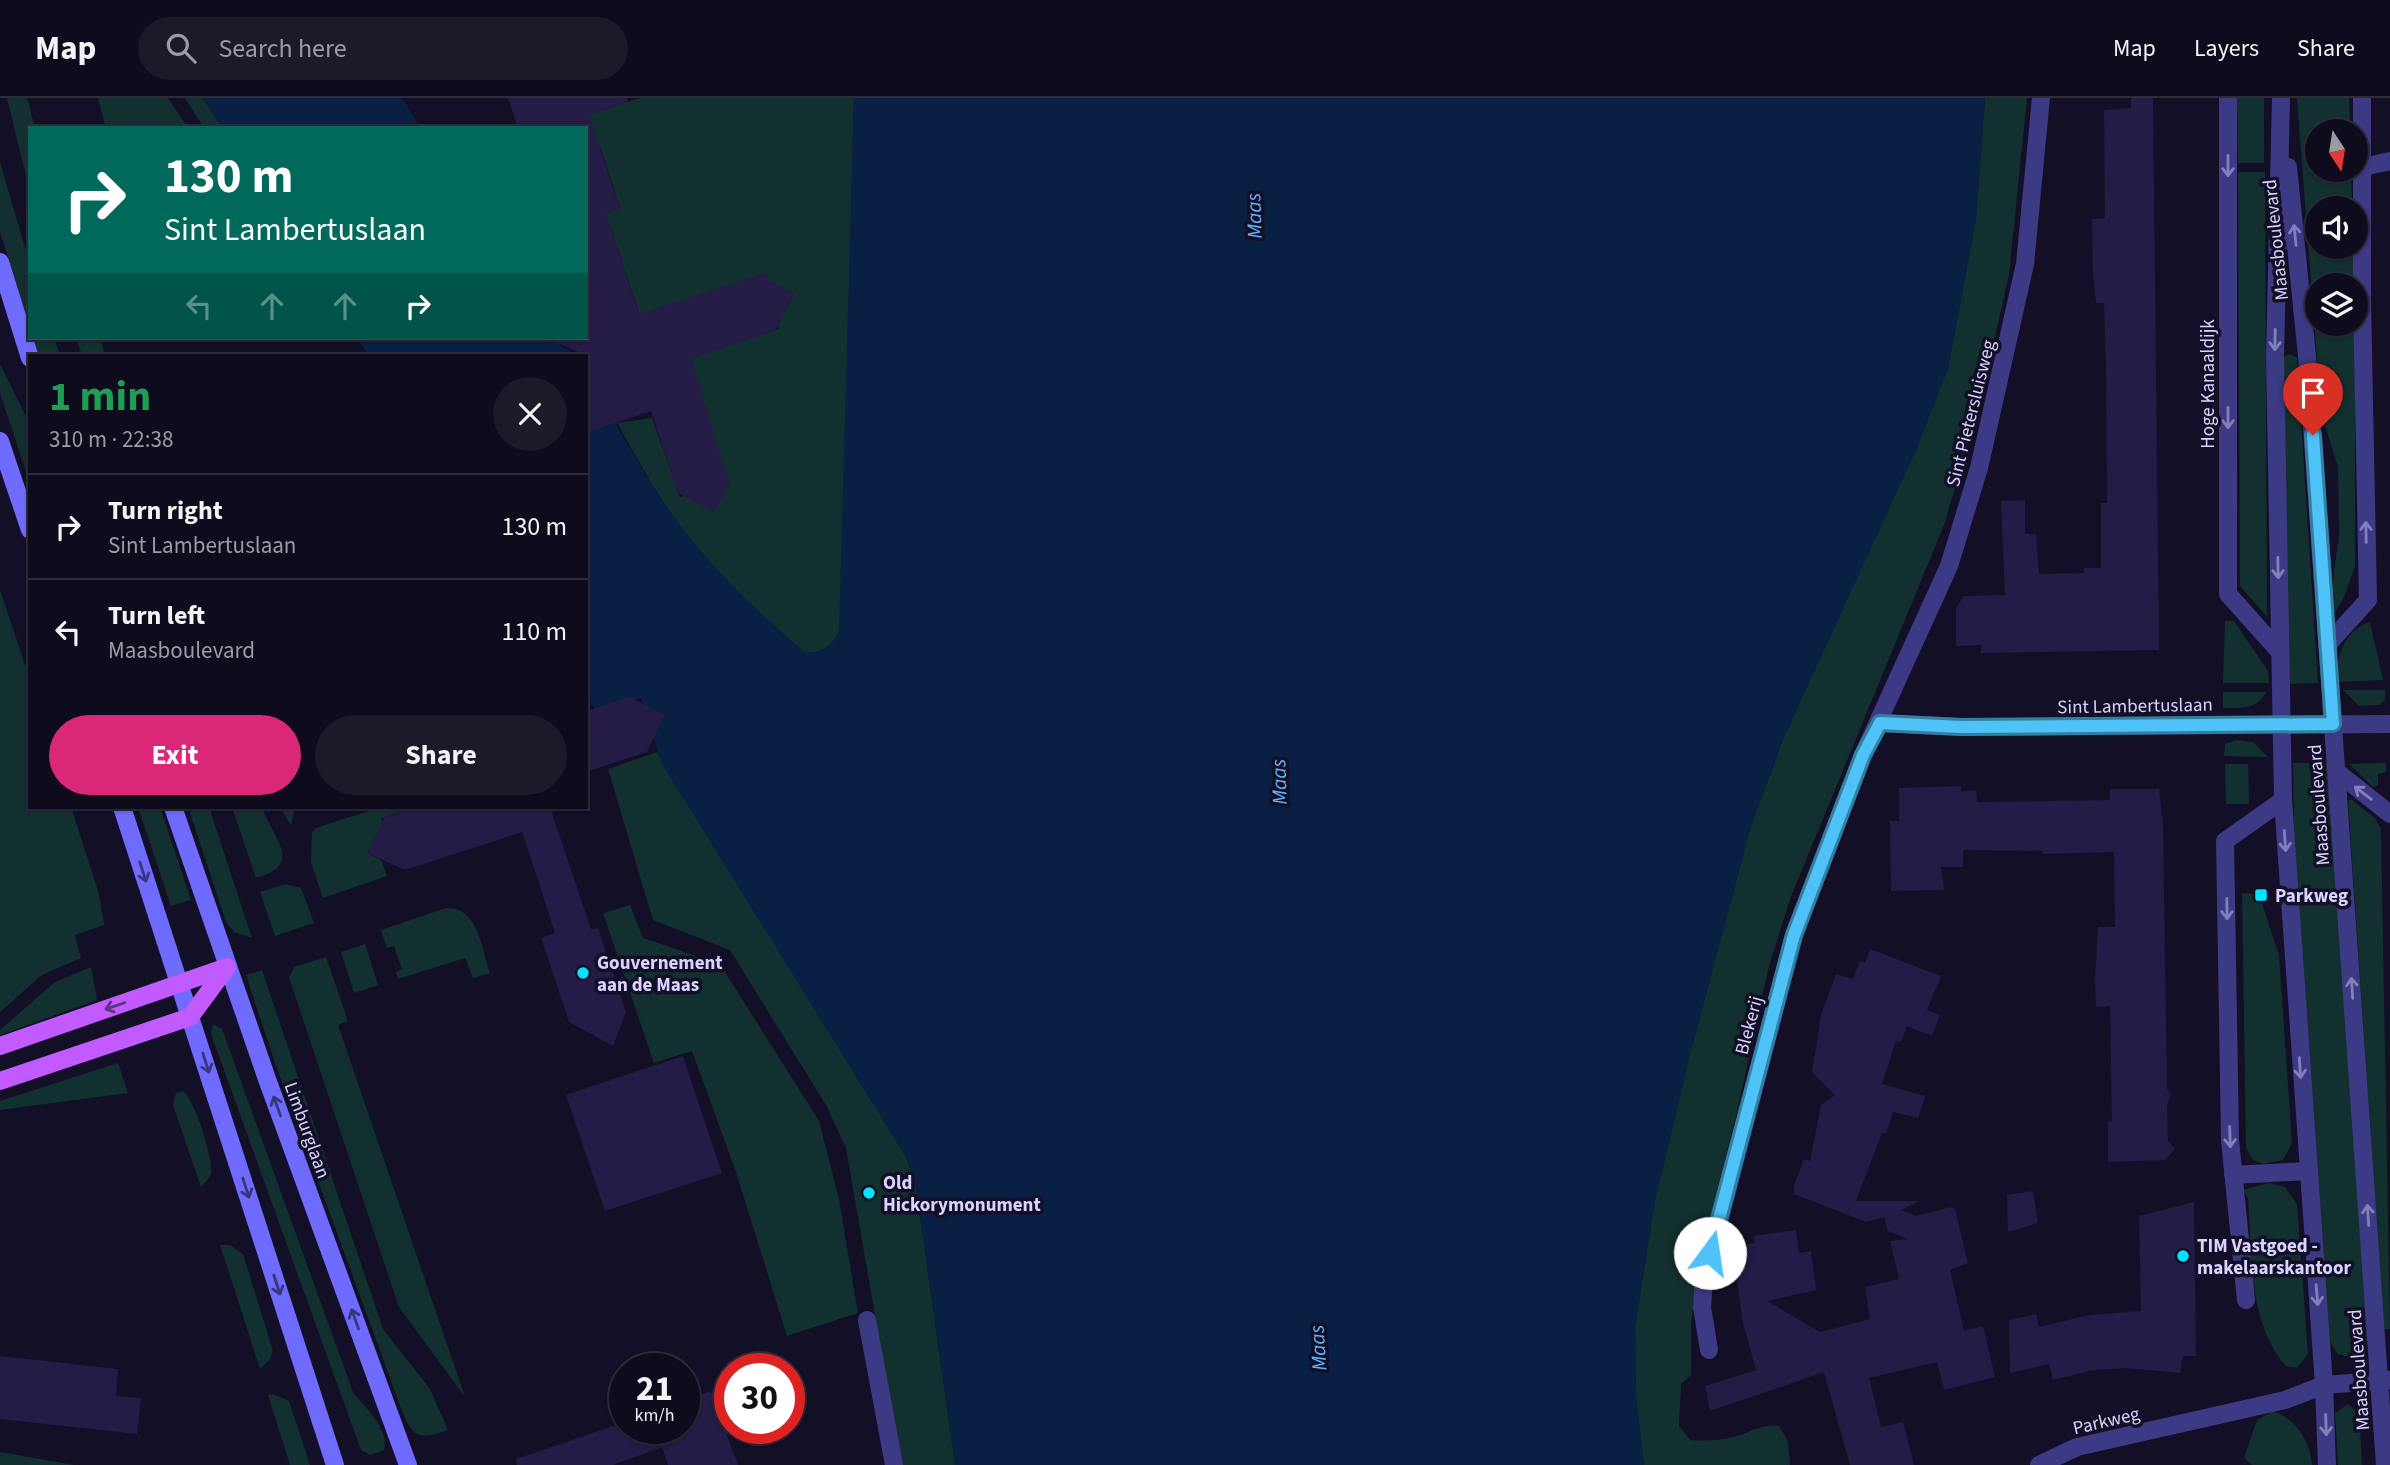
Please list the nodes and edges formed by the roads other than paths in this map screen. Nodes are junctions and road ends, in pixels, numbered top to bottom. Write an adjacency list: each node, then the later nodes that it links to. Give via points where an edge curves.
1 (2041, 98): 15 (street, Sint Pietersluisweg, via 2025,264 1979,468 1949,566)
2 (2228, 98): 14 (street, Hoge Kanaaldijk, one-way to 14, via 2228,594)
3 (2362, 98): 5 (street)
4 (2281, 99): 13 (street, Maasboulevard, one-way to 4, via 2307,356); 14 (street, Maasboulevard, one-way to 14, via 2275,357)
5 (2362, 119)
6 (2390, 161): 7 (street)
7 (2368, 166)
8 (2363, 182): 13 (street, one-way to 8, via 2368,600)
9 (0, 262): 10 (main road)
10 (29, 354)
11 (0, 441): 12 (main road)
12 (28, 524)
13 (2327, 645): 17 (street, Maasboulevard)
14 (2279, 651): 16 (street, Maasboulevard)
15 (1880, 723): 16 (street, Sint Lambertuslaan, via 1961,727); 33 (street, Blekerij, via 1863,755 1794,935 1704,1279 1702,1307)
16 (2281, 724): 17 (street, Sint Lambertuslaan); 20 (street, Maasboulevard)
17 (2333, 724): 18 (street, Sint Lambertuslaan); 19 (street, Maasboulevard)
18 (2390, 724)
19 (2337, 772): 23 (street, one-way to 19); 34 (street, Maasboulevard, one-way to 19)
20 (2283, 800): 29 (street, Maasboulevard, one-way to 29); 30 (street, one-way to 30, via 2225,841)
21 (123, 809): 25 (main road, one-way to 25)
22 (174, 809): 24 (main road, Limburglaan)
23 (2390, 814)
24 (227, 967): 25 (main road); 26 (main road); 37 (main road, Limburglaan, one-way to 24)
25 (180, 984): 26 (main road); 27 (main road, one-way to 27)
26 (190, 1017): 28 (main road); 36 (main road, one-way to 36)
27 (0, 1046)
28 (0, 1081)
29 (2307, 1171): 30 (street); 35 (street, Maasboulevard, one-way to 35)
30 (2233, 1175): 31 (street)
31 (2246, 1300)
32 (867, 1320): 38 (street)
33 (1709, 1350)
34 (2385, 1380): 35 (street, Parkweg); 41 (street, Maasboulevard)
35 (2325, 1385): 39 (street, Parkweg, via 2285,1400 2077,1447); 40 (street, Maasboulevard, one-way to 40)
36 (335, 1465)
37 (408, 1465)
38 (894, 1465)
39 (2039, 1465)
40 (2327, 1465)
41 (2385, 1465)

